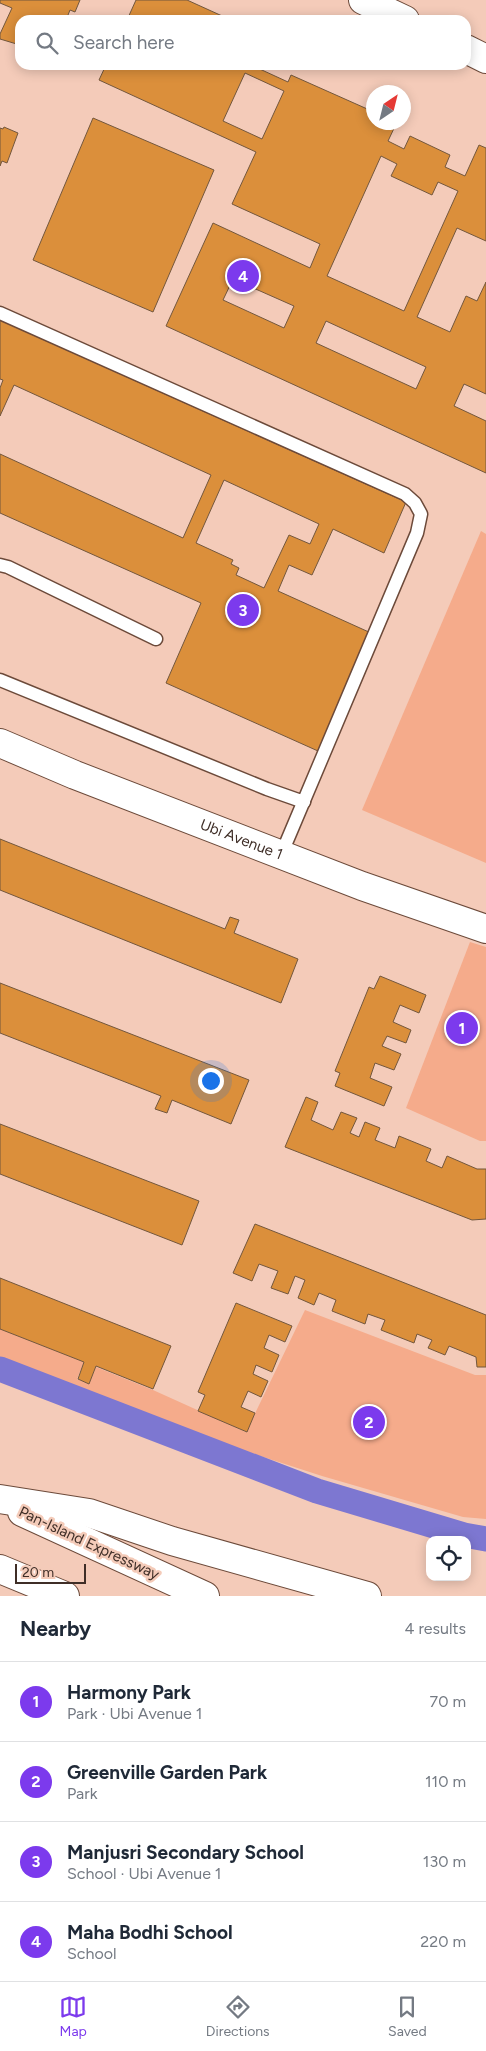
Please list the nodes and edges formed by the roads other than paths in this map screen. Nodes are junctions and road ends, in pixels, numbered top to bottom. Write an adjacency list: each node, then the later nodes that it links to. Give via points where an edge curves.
1 (363, 0): 2 (main road)
2 (394, 15)
3 (471, 52): 4 (main road)
4 (486, 59)
5 (0, 313): 10 (lane, via 405,494 422,514 417,533)
6 (0, 565): 7 (lane)
7 (156, 639)
8 (0, 680): 10 (lane)
9 (0, 743): 11 (main road, Ubi Avenue 1)
10 (304, 802): 11 (lane)
11 (281, 855): 12 (main road, Ubi Avenue 1)
12 (486, 929)
13 (0, 1500): 18 (main road, Pan-Island Expressway); 19 (main road, via 89,1513 172,1541)
14 (0, 1569): 17 (main road)
15 (0, 1574): 16 (main road)
16 (37, 1596)
17 (65, 1596)
18 (205, 1596)
19 (367, 1596)

